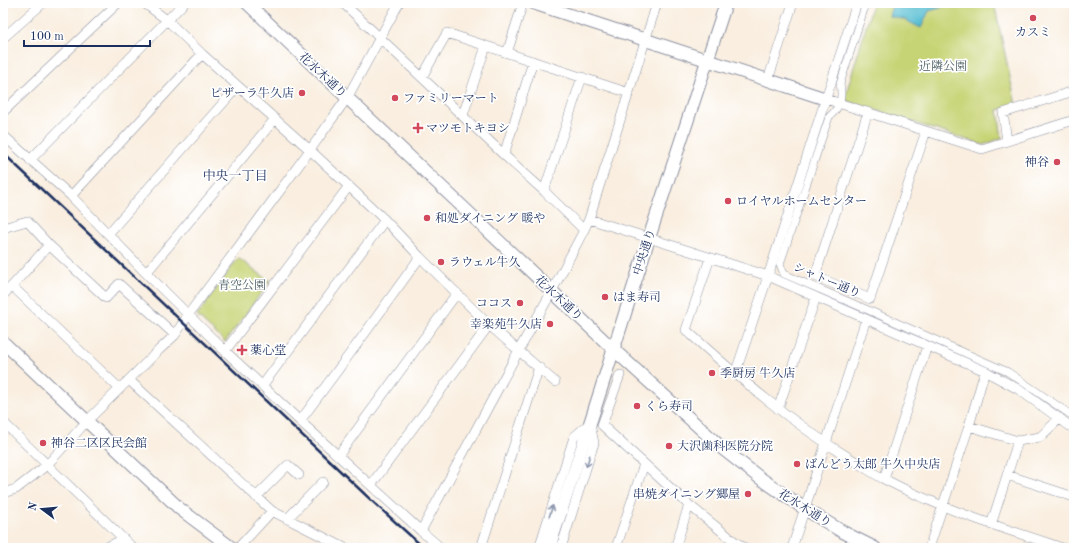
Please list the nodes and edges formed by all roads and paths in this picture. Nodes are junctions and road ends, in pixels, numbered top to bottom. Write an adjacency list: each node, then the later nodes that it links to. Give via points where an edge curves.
1 (43, 3): 17 (street)
2 (118, 3): 33 (street)
3 (144, 3): 15 (street)
4 (184, 3): 15 (street)
5 (247, 3): 30 (street, 花水木通り)
6 (343, 3): 16 (street)
7 (399, 3): 16 (street)
8 (523, 3): 20 (street)
9 (533, 3): 18 (street)
10 (657, 3): 18 (street)
11 (726, 3): 22 (street, 中央通り)
12 (793, 3): 26 (street)
13 (858, 3): 31 (street)
14 (866, 3): 32 (street, via 840,84)
15 (167, 20): 21 (street); 43 (street)
16 (380, 37): 24 (street); 30 (street)
17 (3, 38)
18 (646, 40): 22 (street); 29 (street)
19 (486, 46): 20 (street); 24 (street, via 448,33); 35 (street)
20 (507, 53): 23 (street)
21 (202, 54): 27 (street); 46 (street)
22 (707, 60): 26 (street); 52 (street, 中央通り)
23 (533, 61): 25 (street); 42 (street)
24 (422, 77): 35 (street)
25 (582, 77): 29 (street); 45 (street)
26 (768, 80): 31 (street)
27 (238, 86): 36 (street); 51 (street)
28 (1074, 91): 40 (street, via 1003,113)
29 (629, 93): 47 (street)
30 (347, 98): 41 (street); 59 (street, 花水木通り)
31 (826, 99): 32 (street); 57 (street)
32 (840, 103): 34 (street); 81 (street, シャトー通り, via 829,117 780,264 784,274 1008,372)
33 (3, 112)
34 (868, 112): 38 (street); 38 (street, via 815,276 870,299)
35 (463, 115): 42 (street)
36 (275, 119): 41 (street); 56 (street)
37 (1074, 120): 40 (street)
38 (926, 131): 40 (street, via 982,149)
39 (3, 135): 43 (street)
40 (1007, 141)
41 (310, 150): 44 (street); 63 (street)
42 (504, 155): 45 (street)
43 (30, 160): 46 (street)
44 (349, 186): 48 (street); 71 (street)
45 (544, 191): 50 (street)
46 (71, 196): 51 (street)
47 (589, 219): 50 (street); 52 (street)
48 (385, 220): 54 (street); 78 (street)
49 (3, 228): 53 (street, via 26,221)
50 (584, 230): 59 (street)
51 (108, 234): 56 (street)
52 (649, 238): 55 (street); 69 (street, 中央通り)
53 (49, 244): 58 (street); 66 (street, via 106,298 119,284)
54 (420, 257): 60 (street); 84 (street)
55 (710, 258): 57 (street); 74 (street, via 686,330)
56 (146, 273): 63 (street)
57 (768, 276): 62 (street); 74 (street)
58 (12, 286): 61 (street); 79 (street)
59 (552, 291): 69 (street, 花水木通り); 70 (street)
60 (457, 293): 65 (street); 91 (street)
61 (3, 295)
62 (816, 297): 64 (street); 80 (street)
63 (188, 315): 66 (street); 71 (street)
64 (866, 319): 68 (street); 90 (street)
65 (489, 325): 70 (street); 98 (street)
66 (175, 335): 76 (street)
67 (3, 342): 83 (street)
68 (927, 346): 73 (street); 96 (street)
69 (613, 349): 86 (street, 中央通り); 104 (street, 花水木通り, via 723,450)
70 (519, 350): 72 (street); 108 (street)
71 (225, 351): 78 (street)
72 (539, 367): 77 (street); 117 (street)
73 (985, 371): 82 (street, via 1018,389); 87 (street)
74 (735, 374): 80 (street)
75 (620, 375): 92 (street, via 602,425)
76 (129, 380): 79 (street); 100 (street)
77 (555, 382)
78 (262, 386): 84 (street)
79 (120, 389): 83 (street)
80 (778, 409): 90 (street)
81 (1074, 417)
82 (1060, 418): 88 (street); 89 (street, via 1040,437)
83 (87, 421): 93 (street); 113 (street, via 180,509)
84 (300, 421): 91 (street)
85 (3, 422): 93 (street)
86 (590, 423): 118 (street, one-way to 86, via 574,437); 119 (street, 中央通り); 120 (street, one-way to 120, via 594,443)
87 (969, 426): 89 (street); 103 (street)
88 (1074, 429)
89 (1018, 441): 95 (street)
90 (826, 444): 96 (street); 104 (street)
91 (338, 456): 98 (street)
92 (644, 464): 102 (street); 121 (street)
93 (47, 465): 99 (street, via 16,489); 109 (street)
94 (299, 475): 100 (street, via 288,465)
95 (1007, 475): 101 (street); 107 (street)
96 (884, 479): 103 (street)
97 (323, 482): 106 (street)
98 (372, 485): 108 (street)
99 (3, 493)
100 (256, 497): 105 (street)
101 (1074, 497)
102 (689, 505): 110 (street); 122 (street)
103 (943, 506): 107 (street); 126 (street)
104 (804, 509): 124 (street); 125 (street, 花水木通り)
105 (272, 511): 106 (street); 114 (street)
106 (287, 519): 115 (street)
107 (991, 525): 127 (street)
108 (421, 531): 116 (street)
109 (124, 539): 111 (street); 112 (street)
110 (733, 545): 123 (street)
111 (104, 548)
112 (133, 548)
113 (232, 548)
114 (238, 548)
115 (345, 548)
116 (441, 548)
117 (481, 548)
118 (539, 548)
119 (549, 548)
120 (561, 548)
121 (616, 548)
122 (675, 548)
123 (745, 548)
124 (792, 548)
125 (875, 548)
126 (930, 548)
127 (1063, 548)

